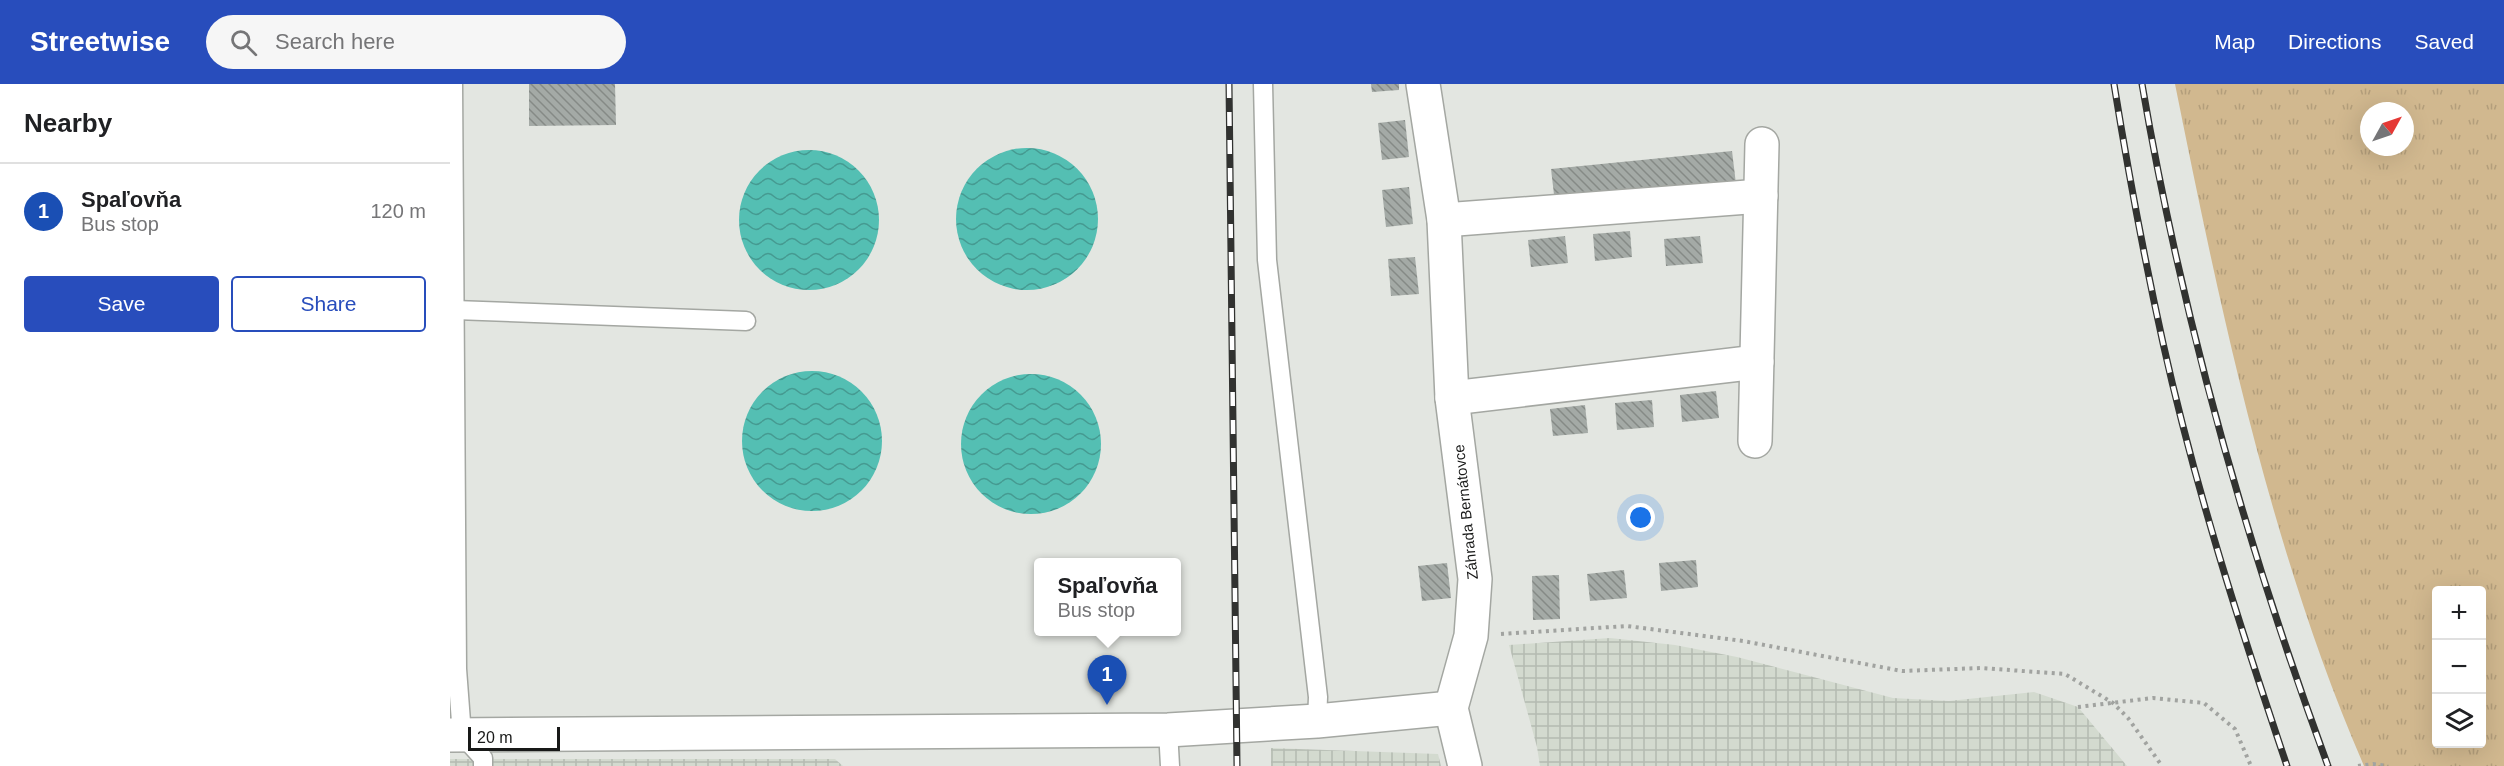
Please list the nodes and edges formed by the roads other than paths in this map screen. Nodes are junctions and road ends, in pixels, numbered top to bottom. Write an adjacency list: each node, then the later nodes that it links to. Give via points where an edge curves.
1 (453, 84): 7 (lane)
2 (1263, 84): 14 (lane, via 1267,260 1318,697)
3 (1423, 84): 6 (street, Záhrada Bernátovce)
4 (1762, 144): 5 (street)
5 (1761, 196): 6 (street); 10 (street)
6 (1444, 220): 11 (street, Záhrada Bernátovce)
7 (452, 266): 8 (lane)
8 (454, 310): 9 (lane); 16 (lane)
9 (746, 321)
10 (1757, 362): 11 (street); 12 (street)
11 (1452, 399): 13 (street, Záhrada Bernátovce, via 1475,579 1471,636)
12 (1755, 441)
13 (1450, 708): 14 (street); 19 (street)
14 (1317, 721): 15 (street)
15 (1168, 730): 16 (street); 18 (lane)
16 (456, 735): 17 (lane, via 483,758)
17 (483, 766)
18 (1170, 766)
19 (1465, 766)

